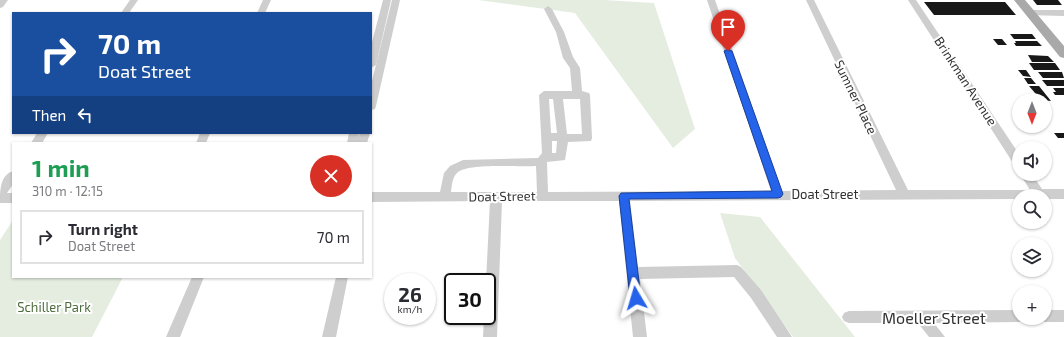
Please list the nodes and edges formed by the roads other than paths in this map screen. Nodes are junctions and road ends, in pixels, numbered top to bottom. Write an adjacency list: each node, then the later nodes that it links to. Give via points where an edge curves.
1 (4, 0): 11 (street)
2 (134, 0): 13 (street)
3 (267, 0): 14 (street)
4 (273, 0): 15 (street)
5 (387, 0): 18 (street)
6 (396, 0): 18 (street)
7 (711, 0): 30 (street)
8 (810, 0): 31 (street, Sumner Place)
9 (912, 0): 26 (street, Brinkman Avenue)
10 (1019, 0): 16 (main road)
11 (0, 5)
12 (548, 9): 23 (street, via 560,32 568,58 575,68)
13 (126, 12)
14 (261, 12)
15 (268, 12)
16 (1029, 12): 17 (street); 19 (main road)
17 (1064, 13)
18 (380, 30): 20 (street); 21 (street)
19 (1064, 54)
20 (372, 61)
21 (373, 89)
22 (558, 95): 23 (street); 24 (street, via 544,95); 25 (street)
23 (577, 95): 25 (street, via 585,95 587,138)
24 (546, 137): 25 (street); 27 (street)
25 (562, 138): 27 (street, via 560,156)
26 (1012, 152)
27 (544, 160): 36 (street); 39 (street, via 466,163 454,169 448,176)
28 (12, 177): 29 (street)
29 (0, 194)
30 (778, 194): 31 (street, Doat Street); 37 (street, Doat Street)
31 (904, 194): 32 (street, Doat Street)
32 (1012, 194)
33 (1052, 194): 34 (street, Doat Street)
34 (1064, 194)
35 (496, 196): 36 (street, Doat Street); 39 (street, Doat Street); 52 (street)
36 (542, 196): 37 (street, Doat Street)
37 (624, 196): 42 (street)
38 (372, 197): 39 (street, Doat Street)
39 (445, 197)
40 (0, 198): 41 (street)
41 (12, 198)
42 (633, 272): 53 (street); 54 (street, via 737,271)
43 (198, 278): 50 (street)
44 (342, 278): 51 (street)
45 (1012, 316): 49 (street, Moeller Street)
46 (1052, 316): 47 (street)
47 (1064, 316)
48 (850, 317): 49 (street, Moeller Street)
49 (921, 317): 55 (street)
50 (173, 337)
51 (329, 337)
52 (490, 337)
53 (640, 337)
54 (785, 337)
55 (938, 337)

